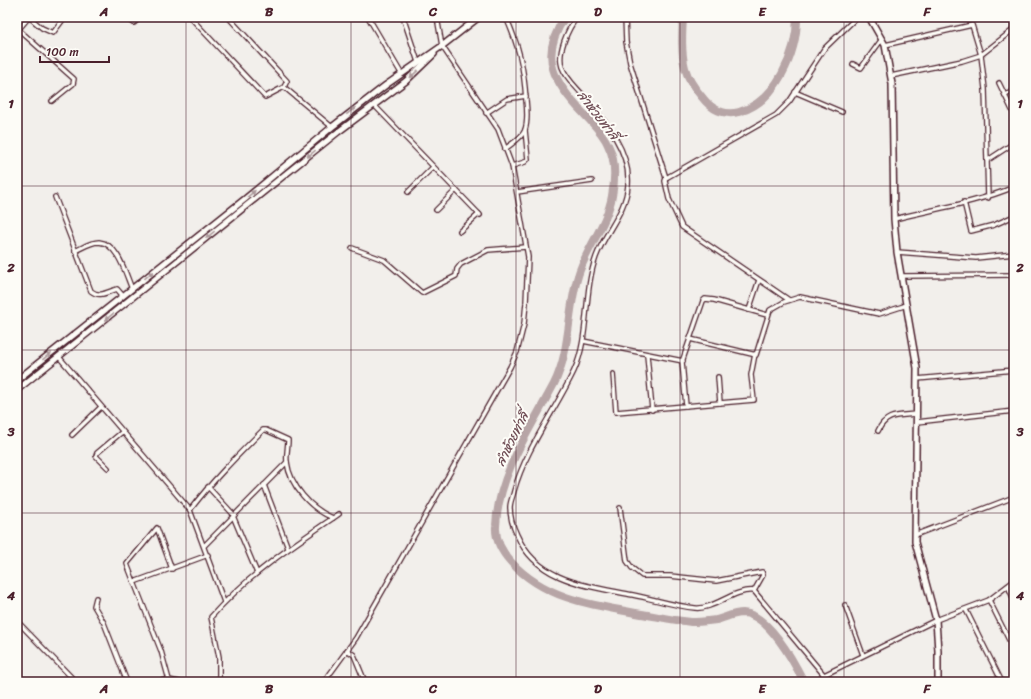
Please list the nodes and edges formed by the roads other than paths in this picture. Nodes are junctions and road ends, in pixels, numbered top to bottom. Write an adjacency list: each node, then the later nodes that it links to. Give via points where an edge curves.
1 (29, 17): 2 (street, via 52,33); 17 (street)
2 (65, 17)
3 (126, 17): 4 (street, via 134,23)
4 (141, 17)
5 (190, 17): 27 (street, via 265,97)
6 (228, 17): 27 (street, via 287,81)
7 (368, 17): 24 (street)
8 (403, 17): 22 (street)
9 (437, 17): 20 (street)
10 (479, 17): 20 (main road)
11 (506, 17): 31 (street, via 518,44)
12 (578, 17): 72 (street, via 563,46 562,68 612,134 626,160 628,174 624,204 596,257)
13 (625, 17): 44 (street, via 630,64)
14 (857, 17): 29 (street, via 824,49)
15 (869, 17): 18 (main road)
16 (1014, 29): 21 (street)
17 (18, 30): 32 (street, via 74,79 73,84)
18 (882, 39): 19 (main road); 23 (street, via 862,68)
19 (885, 45): 21 (street, via 972,25); 25 (main road)
20 (442, 46): 22 (main road); 33 (main road, one-way to 33, via 406,81); 35 (street)
21 (981, 55): 25 (street); 41 (street)
22 (418, 62): 24 (main road)
23 (853, 64)
24 (401, 73): 37 (main road, one-way to 24)
25 (891, 76): 55 (main road)
26 (999, 83): 30 (street)
27 (284, 87): 37 (street)
28 (1014, 91): 30 (street)
29 (795, 92): 34 (street); 44 (street, via 776,115)
30 (1005, 95): 36 (street)
31 (526, 96): 35 (street, via 507,99); 38 (street)
32 (52, 101)
33 (374, 105): 43 (street); 75 (main road, one-way to 75)
34 (842, 112)
35 (486, 113): 40 (street, via 498,129)
36 (1014, 114)
37 (332, 127): 65 (main road, one-way to 37)
38 (525, 130): 40 (street); 42 (street, via 528,159)
39 (1014, 143): 41 (street)
40 (505, 149): 42 (street)
41 (988, 160): 51 (street)
42 (512, 166): 49 (street)
43 (434, 167): 47 (street); 48 (street)
44 (666, 178): 64 (street, via 669,199 682,227)
45 (592, 181): 49 (street)
46 (1014, 187): 51 (street)
47 (456, 190): 53 (street); 56 (street, via 479,214)
48 (408, 192)
49 (517, 192): 57 (street)
50 (55, 197): 59 (street)
51 (988, 198): 52 (street)
52 (964, 202): 54 (street, via 972,231); 55 (street)
53 (436, 210)
54 (1014, 216)
55 (894, 219): 60 (main road)
56 (460, 231)
57 (526, 247): 58 (street, via 488,250 461,264 456,276 422,293 384,260); 121 (street, via 526,303 517,352)
58 (352, 248)
59 (75, 251): 65 (street, via 99,242 110,247 116,253); 66 (street, via 91,291 103,294 116,289)
60 (897, 252): 61 (street, via 976,258); 63 (main road)
61 (1014, 254)
62 (1014, 275): 63 (street)
63 (901, 276): 68 (main road)
64 (759, 280): 67 (street); 69 (street)
65 (132, 289): 66 (main road)
66 (123, 296): 81 (main road, one-way to 66)
67 (789, 300): 68 (street, via 800,297 879,314); 70 (street, via 773,308)
68 (907, 305): 80 (main road)
69 (749, 310): 70 (street); 71 (street, via 705,299)
70 (767, 315): 74 (street)
71 (690, 339): 74 (street); 76 (street)
72 (582, 341): 73 (street); 112 (street, via 575,370 518,478 510,507 514,529 522,548 534,562 552,574 580,584 692,608 699,608 738,593)
73 (647, 354): 76 (street); 86 (street)
74 (755, 354): 83 (street, via 751,375 754,400)
75 (59, 357): 82 (main road); 85 (street)
76 (683, 361): 84 (street)
77 (1014, 370): 80 (street)
78 (613, 374): 86 (street, via 616,412)
79 (718, 377): 83 (street)
80 (917, 379): 88 (main road)
81 (17, 380)
82 (17, 390)
83 (720, 403): 84 (street)
84 (686, 406): 86 (street)
85 (101, 408): 91 (street); 92 (street)
86 (652, 410)
87 (1014, 411): 89 (street)
88 (917, 414): 89 (main road); 90 (street, via 887,418)
89 (917, 422): 103 (main road)
90 (878, 431)
91 (122, 432): 94 (street, via 97,453 96,456); 99 (street)
92 (72, 435)
93 (287, 462): 95 (street); 96 (street, via 288,440 263,430); 102 (street, via 298,491 311,504)
94 (108, 468)
95 (264, 485): 101 (street); 105 (street)
96 (208, 488): 99 (street); 101 (street)
97 (1014, 497): 103 (street)
98 (620, 508): 112 (street, via 627,561 640,576 716,581 762,572 763,575)
99 (190, 510): 104 (street)
100 (339, 514): 102 (street)
101 (234, 516): 104 (street); 108 (street)
102 (333, 518): 105 (street)
103 (915, 535): 119 (main road, via 917,553)
104 (204, 546): 106 (street)
105 (288, 548): 108 (street)
106 (208, 555): 107 (street); 116 (street)
107 (172, 568): 110 (street); 110 (street, via 157,528 128,564)
108 (257, 573): 116 (street)
109 (1014, 581): 111 (street)
110 (134, 582): 125 (street, via 161,651)
111 (1008, 586): 114 (street); 115 (street)
112 (754, 591): 124 (street)
113 (96, 598): 127 (street, via 94,606 104,623)
114 (990, 600): 118 (street); 122 (street)
115 (1014, 600)
116 (224, 602): 130 (street, via 211,617 219,657)
117 (845, 605): 123 (street)
118 (966, 610): 119 (street); 135 (street)
119 (936, 620): 123 (street); 134 (main road)
120 (17, 621): 126 (street)
121 (347, 650): 131 (street); 132 (street, via 354,655)
122 (1014, 650)
123 (864, 655): 124 (street)
124 (822, 676): 133 (street)
125 (169, 680): 128 (street); 129 (street)
126 (76, 682)
127 (127, 682)
128 (150, 682)
129 (179, 682)
130 (219, 682)
131 (324, 682)
132 (365, 682)
133 (815, 682)
134 (938, 682)
135 (1002, 682)

